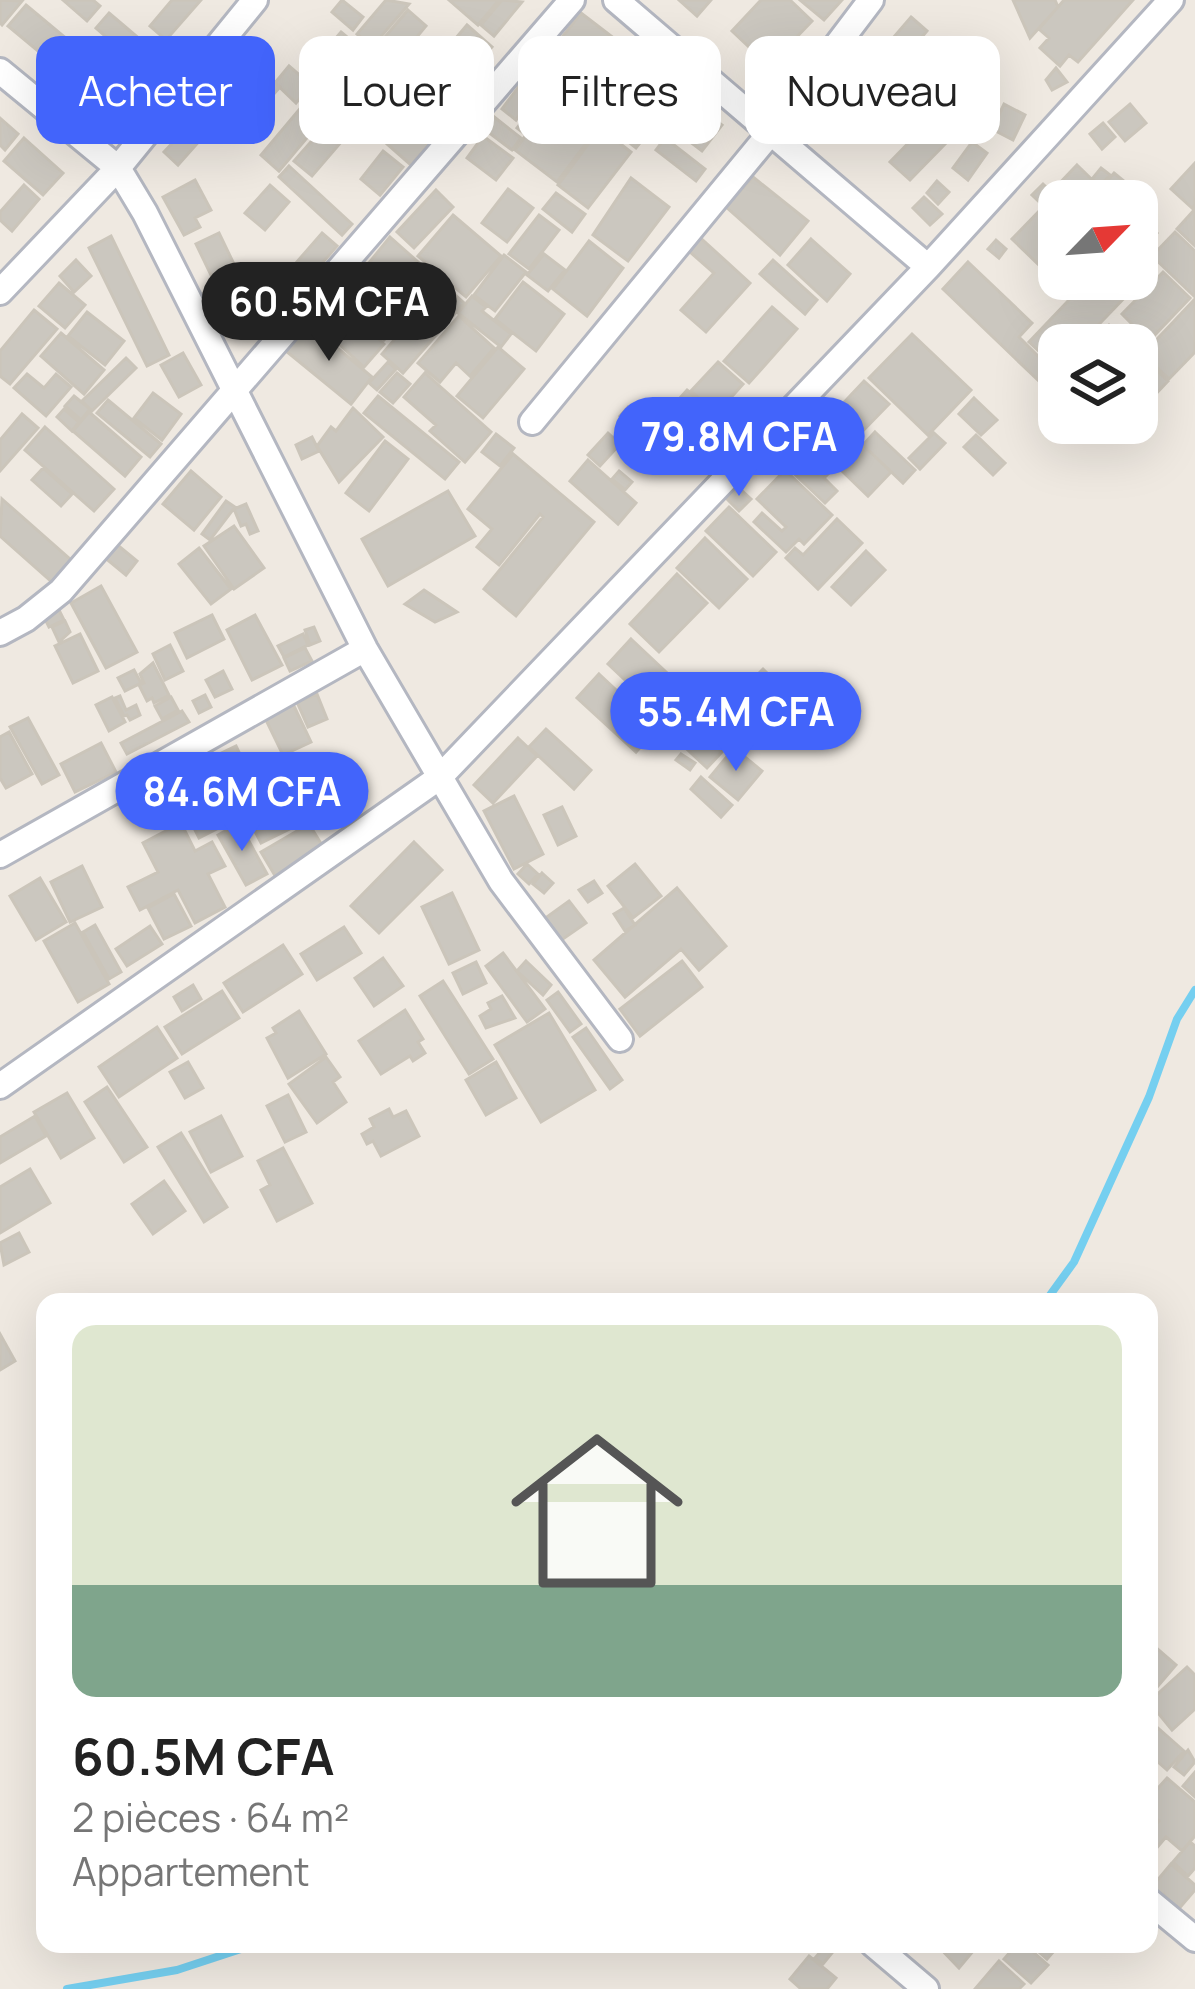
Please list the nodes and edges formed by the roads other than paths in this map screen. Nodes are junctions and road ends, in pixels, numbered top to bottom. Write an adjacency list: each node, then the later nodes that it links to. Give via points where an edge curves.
1 (255, 0): 11 (street)
2 (572, 0): 14 (street)
3 (616, 0): 8 (street)
4 (871, 0): 6 (street)
5 (1171, 0): 12 (street)
6 (844, 36)
7 (0, 71): 11 (street)
8 (745, 110)
9 (761, 144): 15 (street)
10 (785, 144): 12 (street)
11 (118, 168): 13 (street); 14 (street)
12 (928, 267): 18 (street)
13 (0, 292)
14 (234, 393): 16 (street, via 61,591); 17 (street)
15 (532, 422)
16 (0, 633)
17 (365, 650): 18 (street); 19 (street)
18 (440, 777): 20 (street, via 501,881); 21 (street)
19 (0, 855)
20 (620, 1039)
21 (0, 1086)
22 (1158, 1908): 23 (street)
23 (1195, 1939)
24 (884, 1953): 25 (street)
25 (926, 1989)

